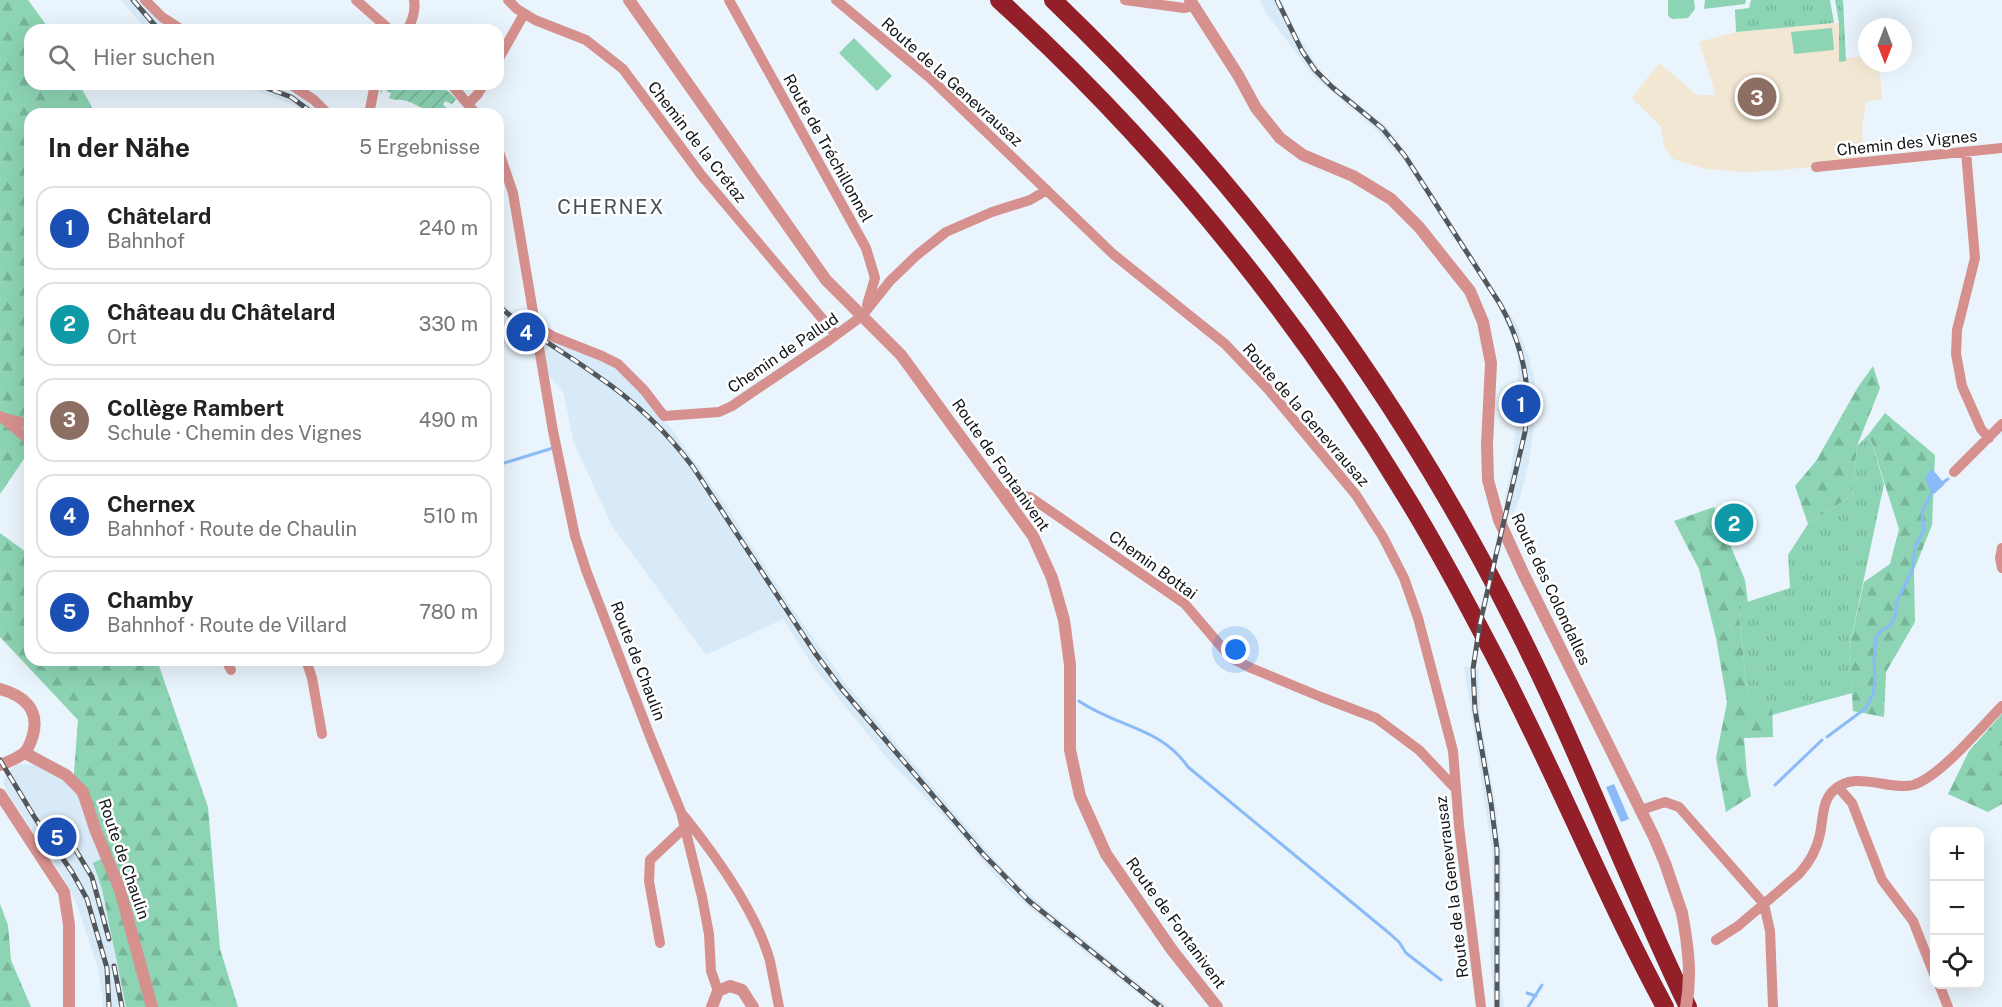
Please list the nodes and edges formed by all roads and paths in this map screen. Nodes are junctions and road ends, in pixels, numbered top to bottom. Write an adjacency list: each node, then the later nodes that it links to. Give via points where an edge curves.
1 (145, 0): 13 (street)
2 (356, 0): 14 (street)
3 (414, 0): 15 (street)
4 (508, 0): 12 (street, Chemin de la Crétaz)
5 (629, 0): 30 (street, Route de Fontanivent, via 826,280)
6 (729, 0): 30 (street, Route de Tréchillonnel, via 866,248 875,278)
7 (836, 0): 29 (street, Route de la Genevrausaz, via 931,79)
8 (999, 0): 67 (highway, via 1098,96 1185,193 1275,303 1363,428 1428,534 1490,648)
9 (1053, 0): 68 (highway, via 1132,79 1235,195 1304,282 1398,418 1515,623)
10 (1125, 0): 11 (street, via 1184,8)
11 (1192, 3): 51 (street, Route des Colondalles, via 1256,108 1280,138 1391,199 1419,227 1470,291 1483,322 1491,363 1488,480 1499,520)
12 (524, 14): 16 (street); 32 (street, Chemin de la Crétaz, via 586,40 623,69 702,176)
13 (173, 24)
14 (383, 24)
15 (410, 24)
16 (504, 49)
17 (299, 90): 22 (street)
18 (374, 90): 23 (street)
19 (456, 90): 21 (street)
20 (480, 90): 21 (street)
21 (468, 104): 24 (street)
22 (322, 108)
23 (370, 108)
24 (471, 108)
25 (2002, 148): 26 (street, Chemin des Vignes)
26 (1966, 152): 28 (street, Chemin des Vignes); 37 (street, via 1975,258 1957,330 1956,354 1962,386)
27 (504, 167): 31 (street, Route de Chaulin, via 513,193)
28 (1816, 167)
29 (1047, 190): 30 (street, Chemin de Pallud, via 946,232 916,255); 49 (street, Route de la Genevrausaz, via 1139,276 1225,344 1356,495 1404,578 1418,618 1453,751)
30 (862, 316): 32 (street, Chemin de Pallud); 39 (street, Route de Fontanivent, via 901,355)
31 (536, 324): 32 (street, Chemin de Pallud, via 554,338 618,364 664,416 718,412 732,406); 52 (street, Route de Chaulin, via 575,536)
32 (836, 335)
33 (1, 417): 34 (street); 36 (street)
34 (24, 423)
35 (2002, 424): 37 (street)
36 (24, 436)
37 (1989, 438): 38 (street)
38 (1954, 472)
39 (1003, 493): 49 (street, Chemin Bottai, via 1030,497 1185,604 1231,658 1376,718 1419,750); 65 (street, Route de Fontanivent, via 1033,536 1052,578 1064,620 1070,665 1070,750 1080,796 1106,854)
40 (2002, 548): 41 (street)
41 (2002, 568)
42 (308, 666): 45 (street)
43 (0, 689): 46 (street, via 21,697 33,711 35,727)
44 (2002, 706): 48 (street, via 1942,767 1921,781 1901,785 1855,781)
45 (322, 734)
46 (25, 753): 47 (street); 61 (street, Route de Chaulin, via 66,775 83,792 120,890)
47 (0, 765)
48 (1838, 787): 54 (street, via 1825,804 1820,835 1806,866); 57 (street, via 1852,803 1878,874 1913,921)
49 (1455, 788): 66 (street, Route de la Genevrausaz)
50 (0, 794): 60 (street, via 64,892 69,925)
51 (1641, 810): 54 (street, via 1665,802 1678,807); 68 (street, Route des Colondalles, bridge, via 1682,913 1690,975)
52 (681, 812): 53 (street, Route de Chaulin); 64 (street, via 718,861 747,910 769,960)
53 (684, 828): 56 (street, via 650,860 649,881); 59 (street, Route de Chaulin, via 702,897 711,971)
54 (1764, 904): 55 (street); 69 (street, via 1771,939)
55 (1716, 940)
56 (660, 943)
57 (1930, 962)
58 (1941, 989): 70 (street)
59 (718, 991): 62 (street); 63 (street, via 730,986 738,988)
60 (69, 1007)
61 (152, 1007)
62 (712, 1007)
63 (753, 1007)
64 (779, 1007)
65 (1217, 1007)
66 (1481, 1007)
67 (1665, 1007)
68 (1687, 1007)
69 (1773, 1007)
70 (1948, 1007)

